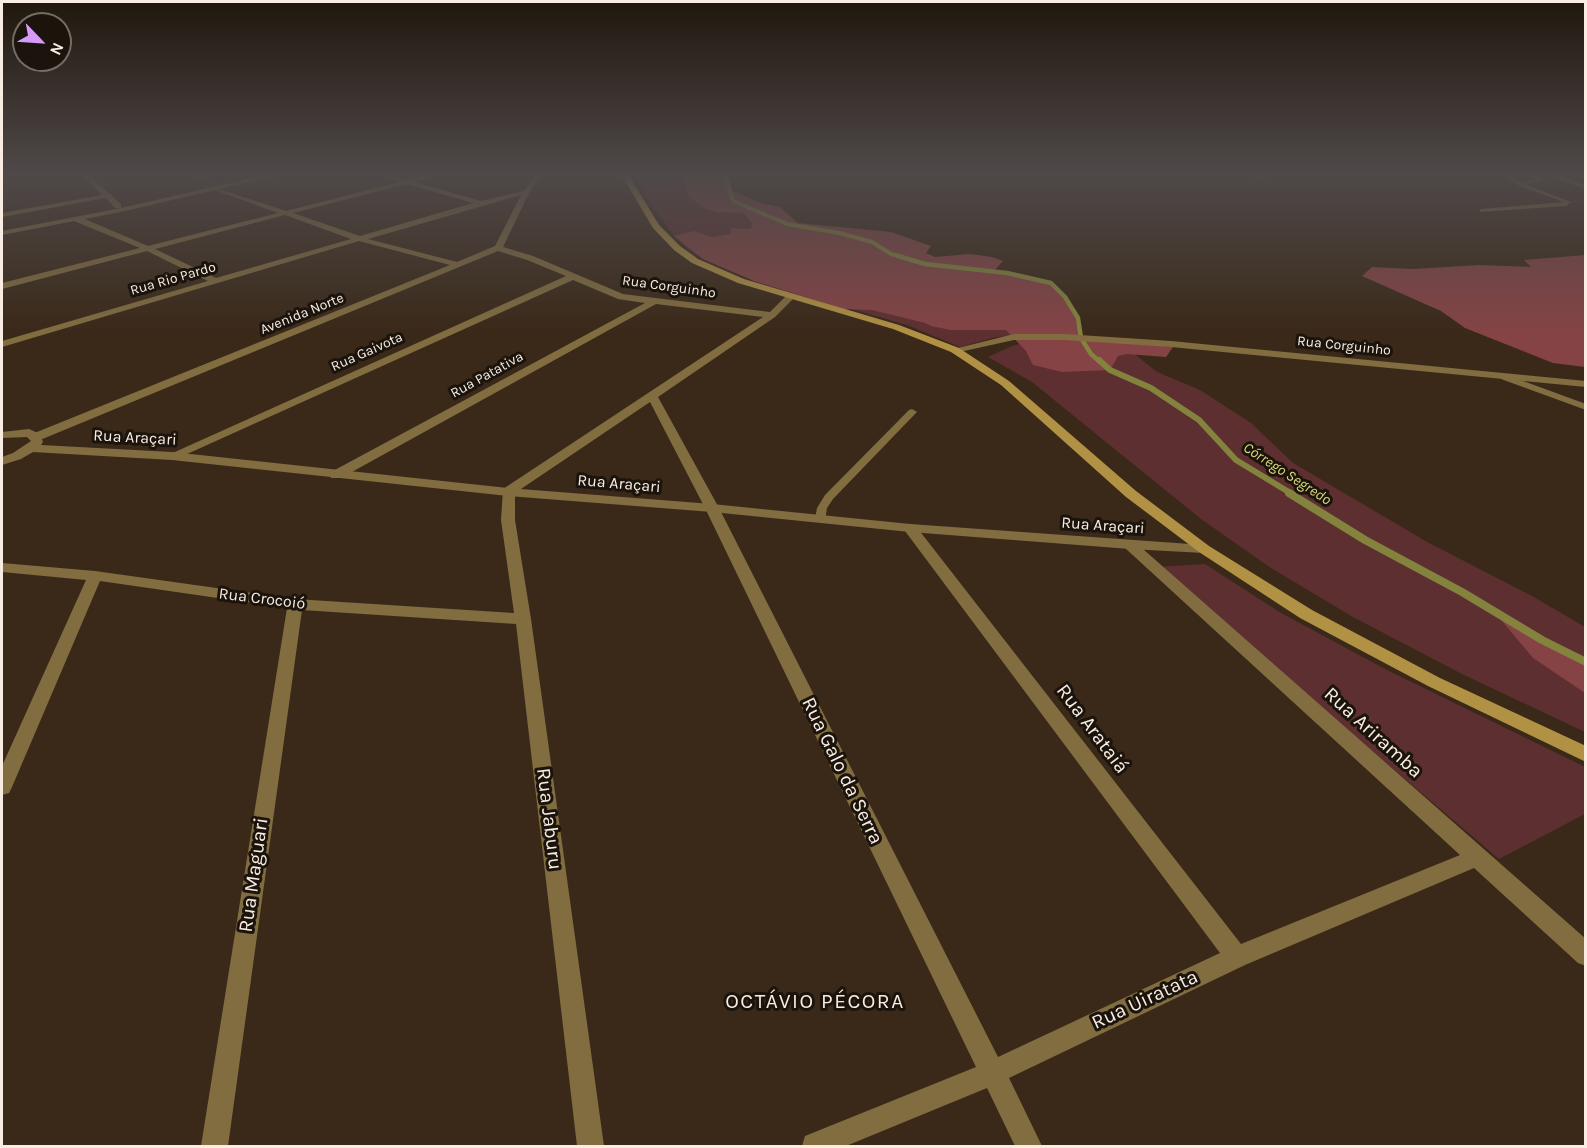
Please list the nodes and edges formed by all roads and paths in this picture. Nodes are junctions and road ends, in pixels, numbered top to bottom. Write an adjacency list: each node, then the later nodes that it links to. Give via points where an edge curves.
1 (31, 228): 8 (street)
2 (98, 228): 11 (street)
3 (229, 228): 11 (street)
4 (327, 228): 9 (street)
5 (399, 228): 9 (street, Rua Rio Pardo)
6 (508, 228): 10 (street)
7 (658, 228): 16 (main road, via 677,248 714,270)
8 (2, 233)
9 (360, 239): 12 (street); 14 (street, Rua Rio Pardo)
10 (498, 248): 12 (street, Avenida Norte); 13 (street, Rua Corguinho)
11 (149, 249): 14 (street); 15 (street)
12 (460, 265): 27 (street, Avenida Norte)
13 (574, 276): 17 (street, Rua Corguinho, via 621,297); 28 (street, Rua Gaivota)
14 (215, 281): 19 (street, Rua Rio Pardo)
15 (2, 286)
16 (790, 297): 18 (street); 20 (main road, via 896,327)
17 (653, 302): 18 (street, Rua Corguinho); 30 (street, Rua Patativa)
18 (772, 315): 23 (street)
19 (2, 344)
20 (955, 350): 21 (street, Rua Corguinho, via 1014,336 1064,337); 36 (main road, via 1005,383 1131,494)
21 (1504, 377): 22 (street, Rua Corguinho); 24 (lane)
22 (1586, 384)
23 (652, 396): 31 (street); 32 (street, Rua Galo da Serra)
24 (1586, 407)
25 (912, 412): 33 (lane, via 829,497)
26 (2, 434): 27 (street, Rua Araçari, via 29,433)
27 (34, 442): 28 (street, Rua Araçari); 29 (street, Avenida Norte)
28 (172, 456): 30 (street, Rua Araçari)
29 (2, 461)
30 (336, 475): 31 (street, Rua Araçari)
31 (508, 492): 32 (street, Rua Araçari); 40 (street, Rua Jaburu, via 508,520)
32 (712, 508): 33 (street, Rua Araçari); 46 (street, Rua Galo da Serra)
33 (821, 519): 34 (street, Rua Araçari)
34 (910, 528): 35 (street, Rua Araçari); 45 (street, Rua Arataiá)
35 (1130, 545): 36 (street, Rua Araçari); 43 (street, Rua Ariramba)
36 (1204, 549): 41 (main road, via 1306,614 1434,682)
37 (2, 567): 38 (street, Rua Crocoió)
38 (95, 576): 39 (street, Rua Crocoió); 42 (street)
39 (295, 604): 40 (street, Rua Crocoió); 47 (street, Rua Maguari)
40 (523, 619): 48 (street, Rua Jaburu)
41 (1586, 755)
42 (2, 787)
43 (1477, 857): 44 (street, Rua Ariramba); 45 (street, Rua Uiratata)
44 (1586, 955)
45 (1237, 957): 46 (street, Rua Uiratata)
46 (992, 1073): 49 (street, Rua Uiratata); 50 (street, Rua Galo da Serra)
47 (214, 1146)
48 (591, 1146)
49 (815, 1146)
50 (1029, 1146)

